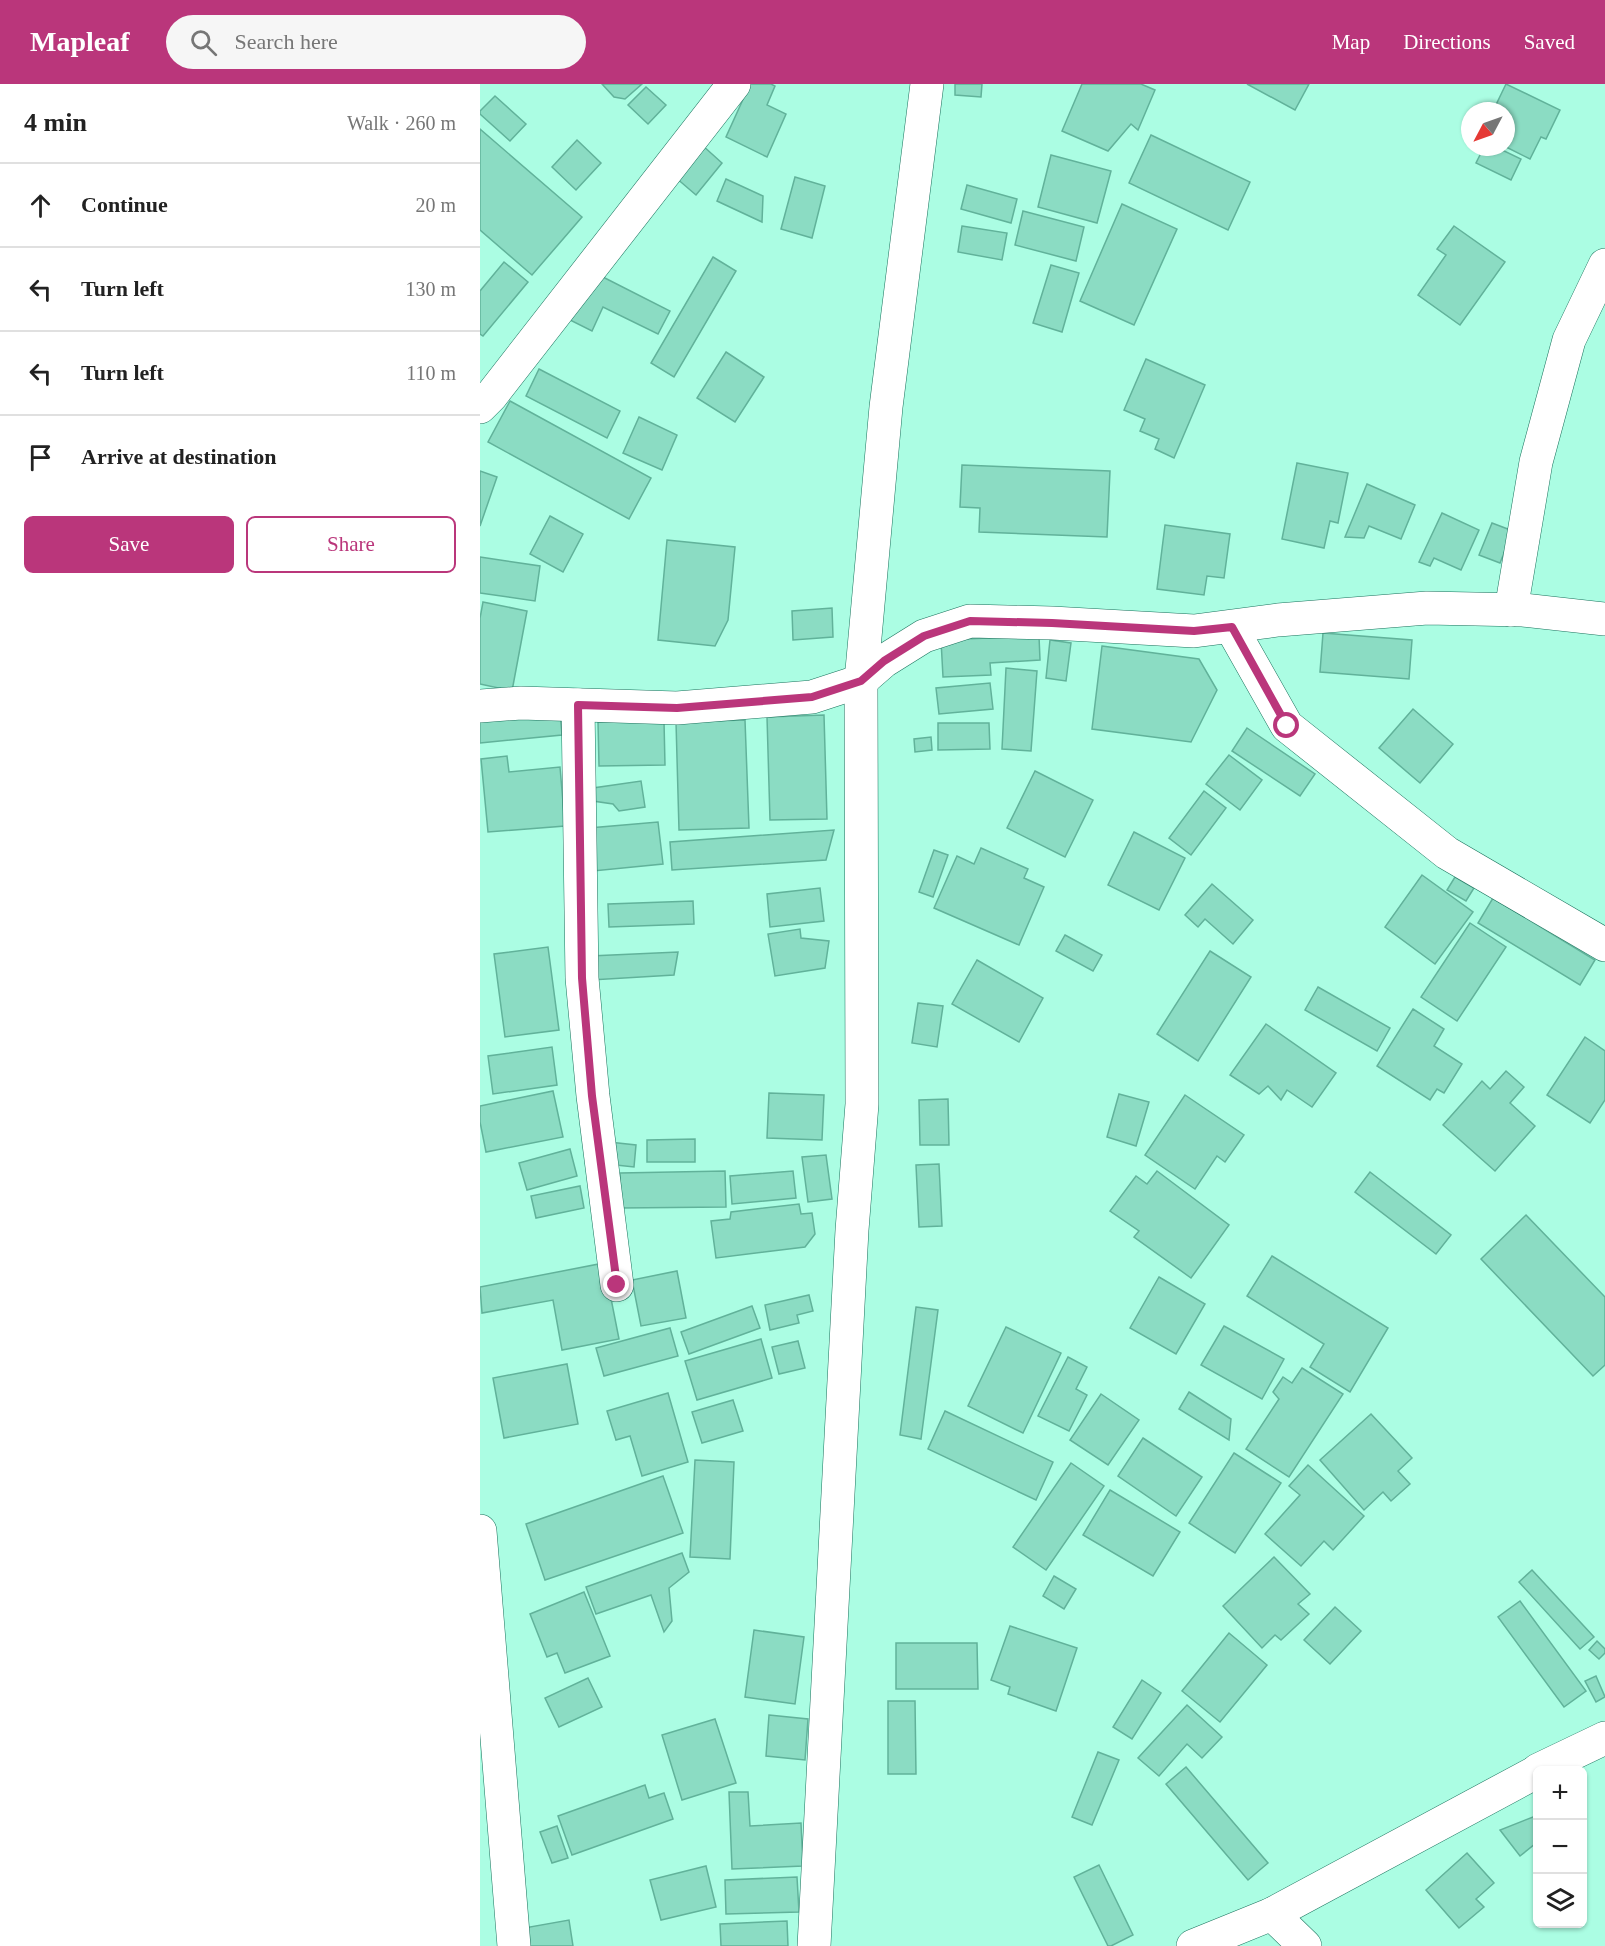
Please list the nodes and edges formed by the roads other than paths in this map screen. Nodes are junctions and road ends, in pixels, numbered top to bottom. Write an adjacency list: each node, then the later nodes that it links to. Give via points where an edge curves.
1 (734, 84): 4 (street)
2 (927, 84): 8 (street, via 886,406)
3 (1605, 265): 5 (street, via 1569,340 1536,462)
4 (480, 407)
5 (1511, 610): 6 (street); 7 (street, via 1427,608)
6 (1605, 619)
7 (1232, 627): 8 (street, via 1194,631 970,621 924,636); 11 (street, via 1287,726 1447,853)
8 (861, 681): 9 (street, via 812,697 677,708); 19 (street, via 862,1104)
9 (578, 705): 10 (street); 12 (street, via 582,978 592,1096)
10 (480, 706)
11 (1605, 945)
12 (617, 1285)
13 (480, 1531): 18 (street)
14 (1605, 1738): 15 (street)
15 (1548, 1766)
16 (1533, 1774): 17 (street)
17 (1272, 1914): 20 (street); 21 (street)
18 (514, 1946)
19 (814, 1946)
20 (1193, 1946)
21 (1305, 1946)

